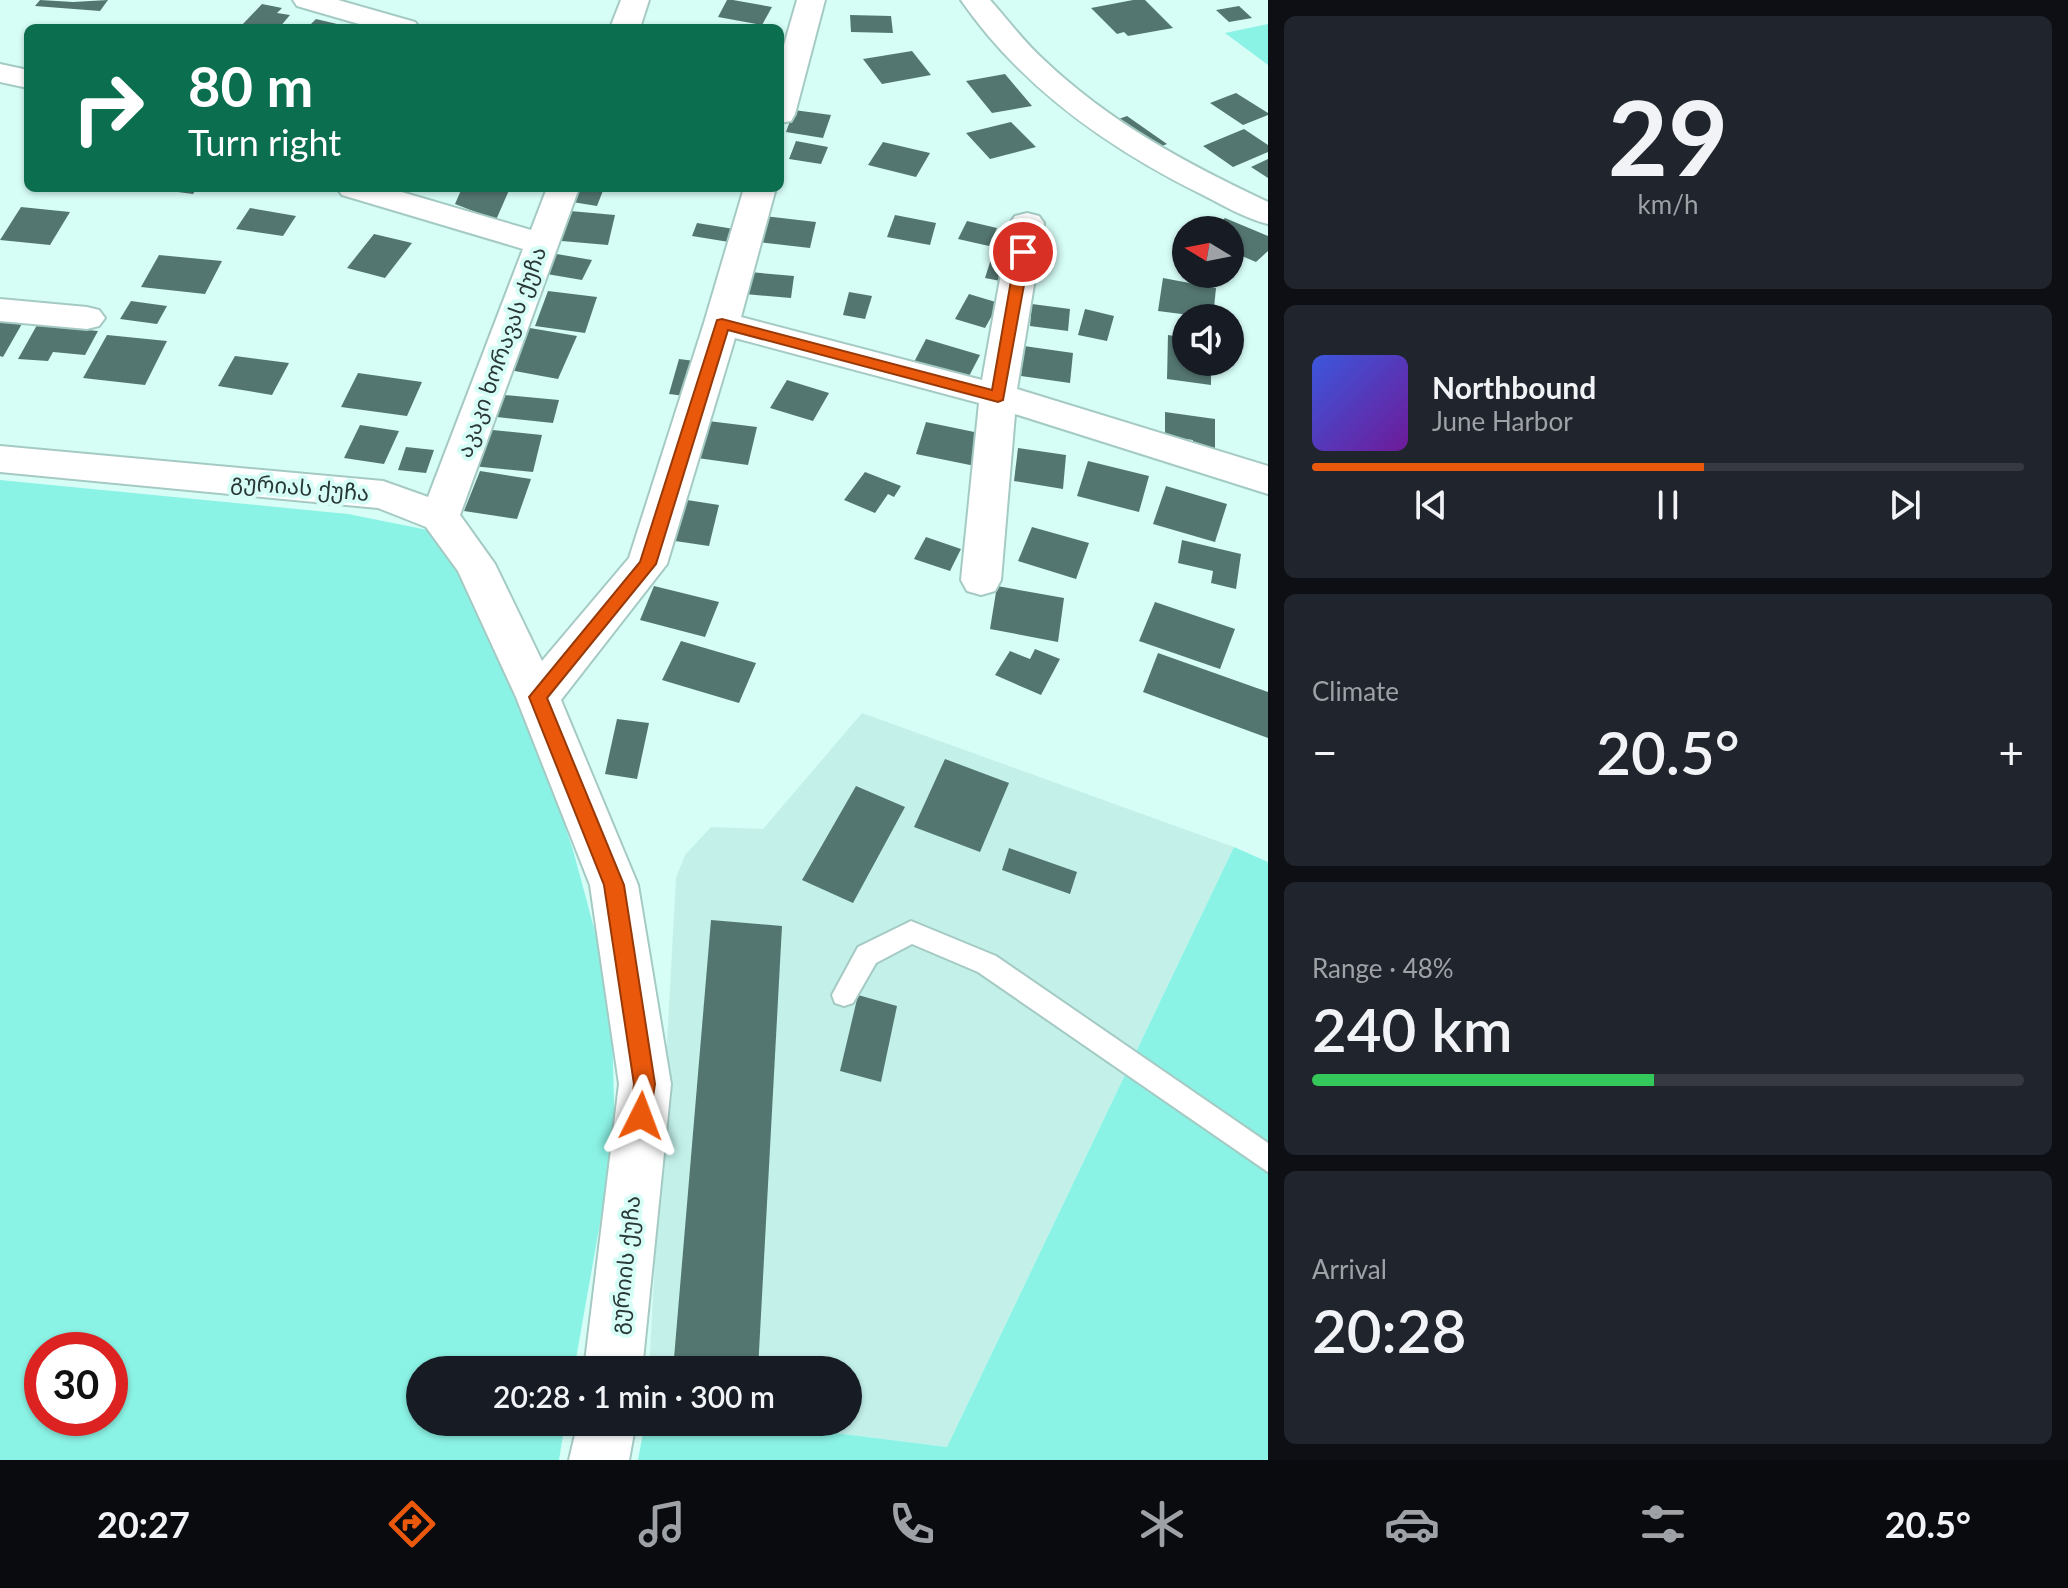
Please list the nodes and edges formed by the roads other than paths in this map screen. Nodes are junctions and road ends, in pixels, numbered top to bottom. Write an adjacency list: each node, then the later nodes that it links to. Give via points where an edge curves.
1 (307, 0): 5 (street)
2 (635, 0): 6 (street)
3 (811, 0): 9 (street)
4 (975, 0): 13 (street, via 1031,65 1127,142)
5 (391, 24)
6 (626, 24)
7 (0, 73): 8 (street)
8 (24, 78)
9 (784, 99)
10 (366, 192): 15 (street)
11 (561, 192): 15 (street, აკაკი ხორავას ქუჩა)
12 (759, 192): 18 (street)
13 (1268, 214)
14 (1027, 223): 19 (street)
15 (541, 244): 22 (street, აკაკი ხორავას ქუჩა)
16 (0, 310): 17 (street)
17 (87, 318)
18 (722, 323): 19 (street); 24 (street, via 647,564)
19 (998, 396): 21 (street); 23 (street)
20 (0, 459): 22 (street, გურიას ქუჩა, via 383,495)
21 (1268, 480)
22 (440, 517): 24 (street, via 475,564)
23 (981, 580)
24 (538, 697): 27 (street, გურიის ქუჩა, via 614,885 645,1084)
25 (844, 995): 26 (lane, via 867,955 911,932 987,964)
26 (1268, 1159)
27 (615, 1356)
28 (604, 1436): 29 (street)
29 (599, 1460)

